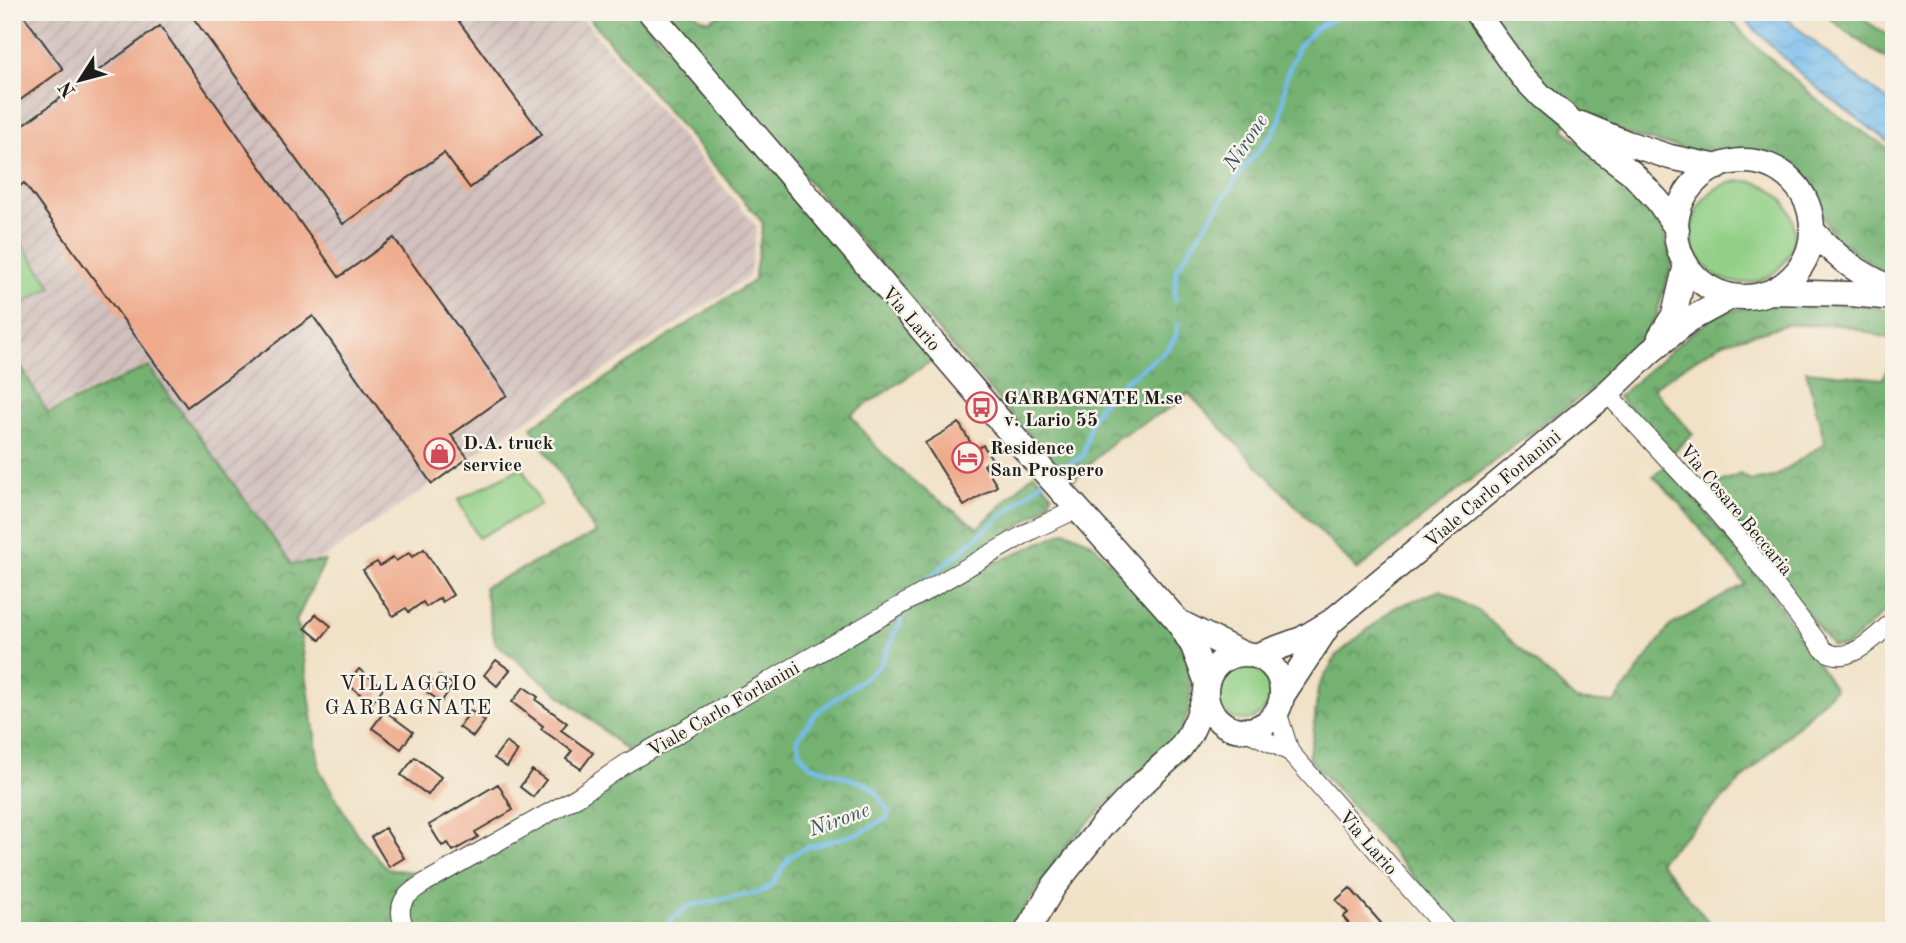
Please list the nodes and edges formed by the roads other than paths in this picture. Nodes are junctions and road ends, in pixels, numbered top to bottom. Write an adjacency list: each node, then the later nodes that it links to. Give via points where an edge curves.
1 (650, 12): 14 (street, Via Lario)
2 (1476, 12): 3 (street, via 1522,76)
3 (1568, 118): 4 (street, via 1670,157); 5 (street, via 1632,173)
4 (1718, 167): 5 (street, via 1688,192); 6 (street, via 1744,161 1782,173 1807,204)
5 (1677, 229): 7 (street)
6 (1812, 230): 8 (street, via 1856,271); 9 (street, via 1800,267)
7 (1686, 264): 10 (street, via 1711,288); 12 (street, Viale Carlo Forlanini, via 1674,315)
8 (1894, 290)
9 (1770, 292): 10 (street); 11 (street)
10 (1733, 296): 12 (street, Viale Carlo Forlanini, via 1689,320)
11 (1894, 298)
12 (1650, 352): 13 (street, Viale Carlo Forlanini)
13 (1607, 393): 16 (street, Via Cesare Beccaria, via 1743,543 1830,655 1852,653); 17 (street, Viale Carlo Forlanini)
14 (1077, 509): 15 (street, Via Lario); 24 (street, Viale Carlo Forlanini, via 1032,530 426,882 408,894 400,907)
15 (1177, 620): 18 (street, Via Lario); 19 (street, Via Lario, via 1193,646)
16 (1894, 620)
17 (1332, 621): 18 (street, Viale Carlo Forlanini, via 1301,639); 20 (street, Viale Carlo Forlanini)
18 (1249, 655): 19 (street, via 1224,660 1210,674); 20 (street, via 1272,667 1282,685)
19 (1206, 688): 21 (street, via 1214,716 1223,725); 22 (street, via 1190,734)
20 (1280, 703): 21 (street, via 1269,721); 23 (street, Via Lario)
21 (1240, 730): 22 (street, via 1198,740); 23 (street, Via Lario)
22 (1178, 751): 25 (street, via 1102,826 1054,886)
23 (1290, 752): 26 (street, Via Lario)
24 (406, 931)
25 (1027, 931)
26 (1447, 931)

